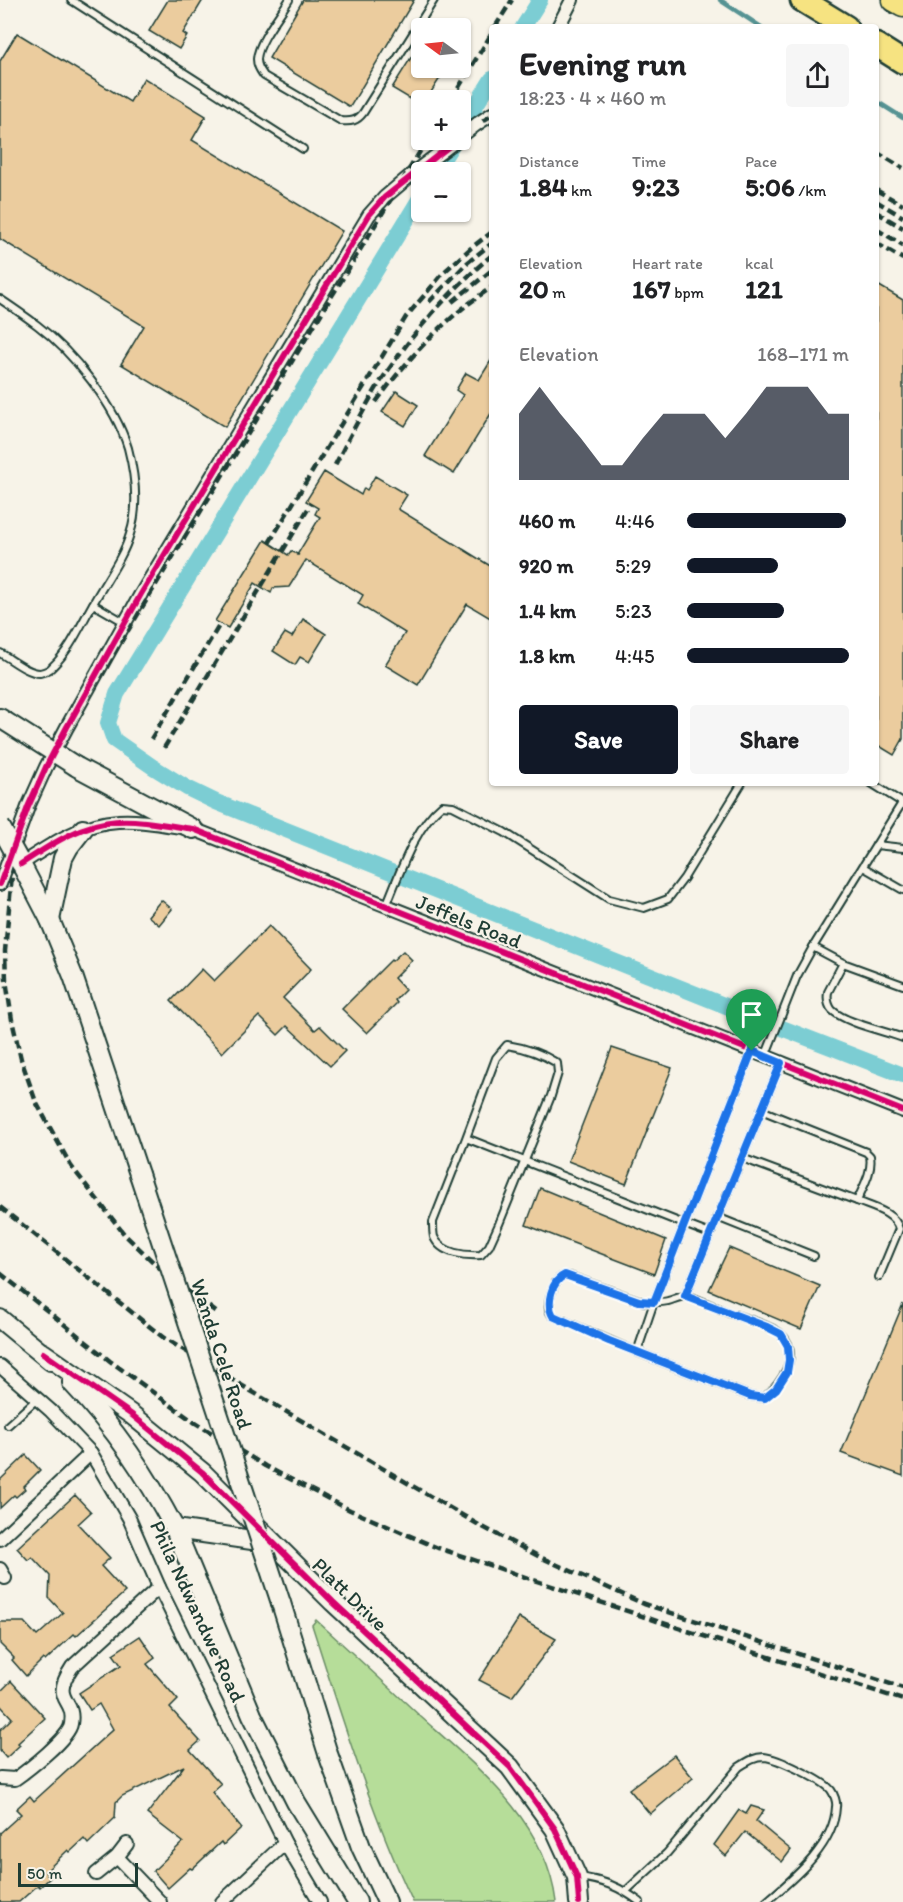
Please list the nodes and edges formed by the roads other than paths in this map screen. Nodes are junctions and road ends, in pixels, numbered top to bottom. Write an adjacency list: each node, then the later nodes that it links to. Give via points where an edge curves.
1 (71, 0): 14 (lane)
2 (289, 0): 3 (lane, via 259,49 258,68 274,82 341,121 350,122 363,113)
3 (434, 0)
4 (572, 0): 8 (street)
5 (802, 0): 9 (highway)
6 (894, 0): 7 (highway)
7 (903, 5)
8 (560, 24)
9 (841, 24)
10 (879, 47): 11 (highway)
11 (903, 62)
12 (489, 116): 13 (street, bridge)
13 (471, 129)
14 (303, 150)
15 (443, 150): 18 (street, bridge, via 385,197 369,215)
16 (0, 299): 17 (lane, via 39,326 67,352 118,421 128,449 135,485 130,534)
17 (93, 604): 18 (lane); 19 (lane, via 73,641 51,669 40,673 30,670)
18 (126, 623): 31 (street, via 46,767)
19 (0, 652)
20 (0, 718): 26 (street, bridge, via 77,766)
21 (740, 786): 33 (lane, via 684,878 668,899 660,903 644,908 609,899 504,832 453,806 442,805 430,814 410,850)
22 (876, 786): 23 (lane)
23 (903, 803): 27 (lane)
24 (0, 826): 29 (street, Wanda Cele Road, bridge)
25 (83, 829): 26 (street, Jeffels Road, via 119,820); 29 (street, Jeffels Road); 34 (street, via 63,858)
26 (193, 829): 33 (street, Jeffels Road)
27 (876, 845): 28 (lane); 30 (lane)
28 (903, 848)
29 (21, 864): 34 (street, Wanda Cele Road)
30 (863, 867): 32 (lane); 35 (lane)
31 (0, 885)
32 (903, 890)
33 (386, 906): 39 (street, Jeffels Road)
34 (50, 920): 77 (street, Wanda Cele Road, bridge, via 140,1174 328,1754)
35 (813, 947): 36 (lane); 40 (lane, via 797,976)
36 (843, 963): 37 (lane); 38 (lane, via 828,992 834,1012)
37 (903, 985)
38 (903, 1038)
39 (752, 1051): 40 (street, Jeffels Road); 49 (lane)
40 (765, 1057): 41 (street, Jeffels Road)
41 (781, 1063): 42 (lane); 43 (street, Jeffels Road)
42 (761, 1110): 45 (lane); 47 (lane, via 870,1156 870,1168)
43 (903, 1111)
44 (466, 1138): 46 (lane); 46 (lane, via 496,1058 507,1045 543,1055 557,1063 558,1073); 46 (lane, via 433,1222 434,1237 445,1248 464,1256 481,1255 489,1246)
45 (742, 1158): 47 (lane); 48 (lane)
46 (525, 1161): 49 (lane)
47 (856, 1201): 52 (lane, via 891,1216 899,1228)
48 (717, 1217): 50 (lane); 51 (lane)
49 (684, 1224): 50 (lane); 54 (lane)
50 (710, 1234): 53 (lane)
51 (814, 1256)
52 (879, 1277)
53 (685, 1296): 54 (lane); 56 (lane, via 781,1334 788,1346 789,1360 787,1372 776,1389 765,1398 750,1396)
54 (654, 1302): 56 (lane); 56 (lane, via 639,1301 565,1275 556,1282 549,1301 553,1316)
55 (0, 1319): 57 (street, Phila Ndwandwe Road)
56 (637, 1352)
57 (43, 1353): 62 (street, Phila Ndwandwe Road, via 100,1412 128,1449); 64 (street, Platt Drive, via 132,1415 202,1472)
58 (0, 1366): 59 (street, Phila Ndwandwe Road)
59 (37, 1399): 60 (lane); 61 (street, Phila Ndwandwe Road)
60 (8, 1425)
61 (91, 1453): 63 (street); 65 (street, Phila Ndwandwe Road, via 129,1518)
62 (175, 1529): 64 (street, Phila Ndwandwe Road); 76 (street, Phila Ndwandwe Road, via 252,1715 296,1802)
63 (0, 1539)
64 (272, 1543): 71 (street, Platt Drive, via 510,1767 555,1829)
65 (159, 1587): 66 (street, via 72,1667 62,1685 72,1715 63,1739 15,1779); 67 (street, Phila Ndwandwe Road)
66 (0, 1778)
67 (285, 1843): 74 (street); 75 (street, Phila Ndwandwe Road)
68 (127, 1844): 69 (street)
69 (117, 1857): 70 (street); 73 (street)
70 (96, 1874)
71 (577, 1877): 72 (lane); 78 (street, Platt Drive)
72 (626, 1891): 79 (lane); 80 (lane, via 667,1852 739,1767 766,1757 830,1788 837,1806 831,1831 815,1854 800,1873)
73 (160, 1902)
74 (222, 1902)
75 (320, 1902)
76 (357, 1902)
77 (387, 1902)
78 (579, 1902)
79 (640, 1902)
80 (766, 1902)

